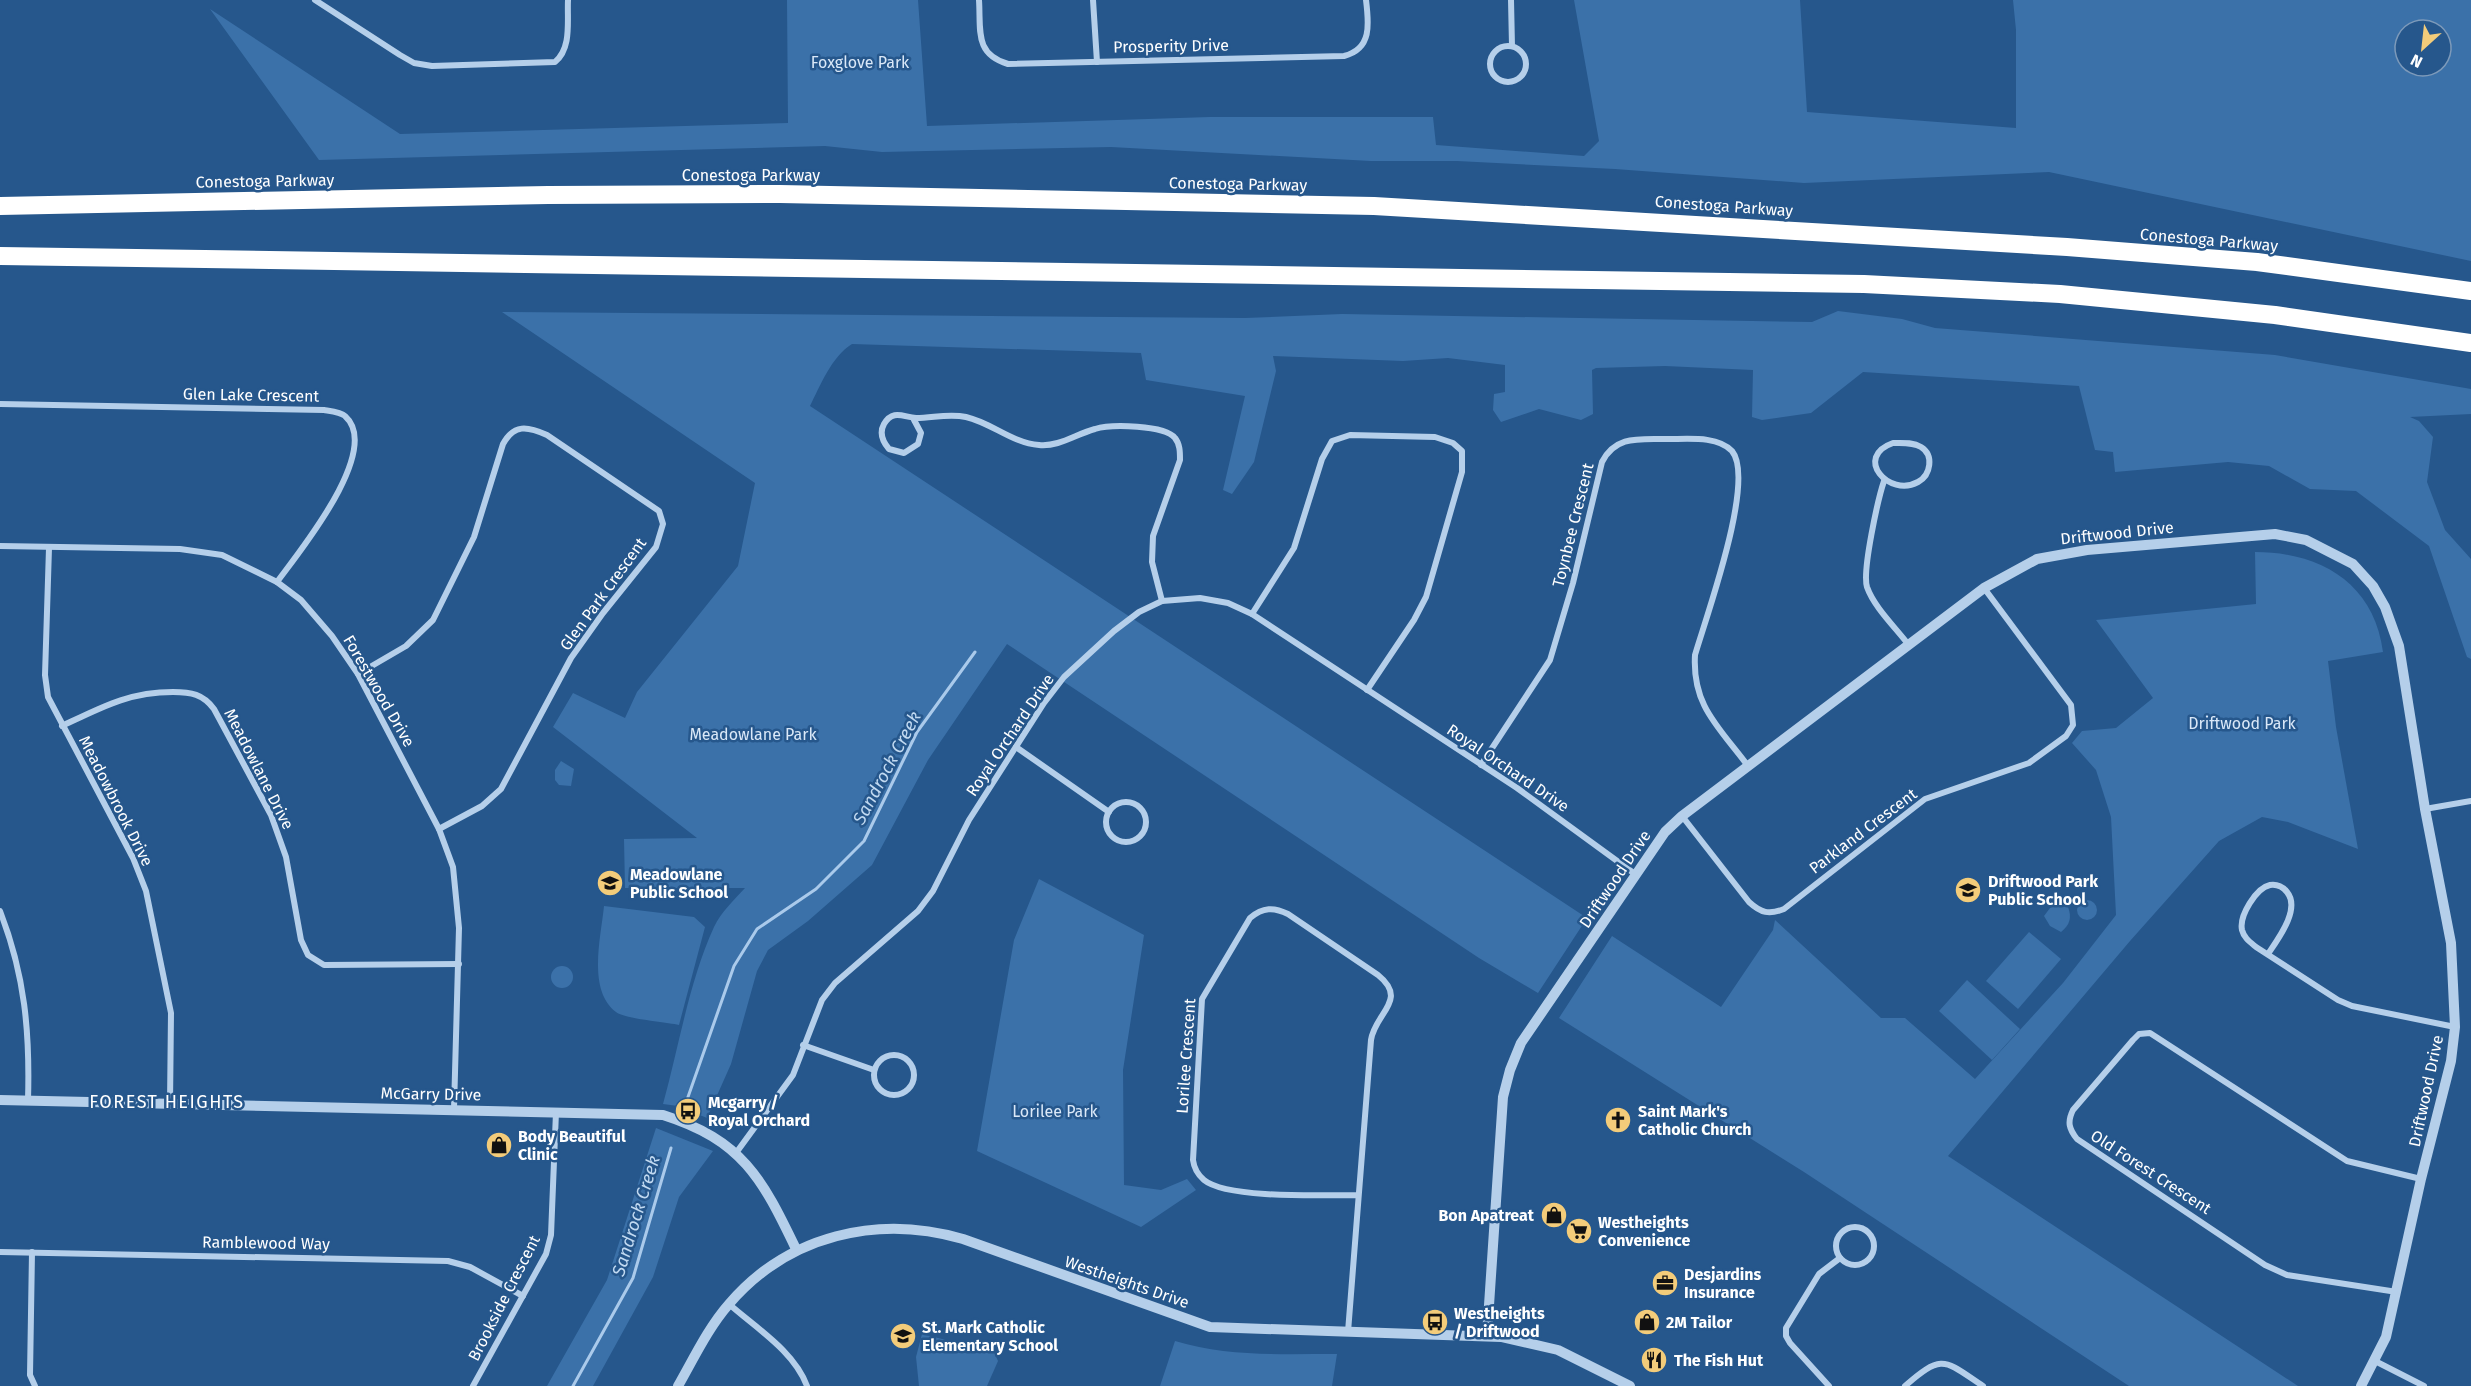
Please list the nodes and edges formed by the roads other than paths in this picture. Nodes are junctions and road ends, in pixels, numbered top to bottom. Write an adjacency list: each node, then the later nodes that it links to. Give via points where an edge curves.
1 (315, 0): 2 (street, via 414,63 432,66 555,63 567,45)
2 (568, 0)
3 (979, 0): 8 (street, Prosperity Drive, via 982,41 986,53 995,60 1008,64)
4 (1093, 0): 8 (street)
5 (1366, 0): 8 (street, Prosperity Drive, via 1366,39 1361,50 1344,56)
6 (1510, 0): 7 (street)
7 (1512, 46): 7 (street, via 1501,46 1490,59 1494,76 1504,82 1516,81 1525,71 1526,59)
8 (1097, 62)
9 (0, 206): 11 (highway, Conestoga Parkway, via 780,194 1374,206 2067,247 2257,262)
10 (0, 256): 12 (highway, via 1864,284 2096,297 2275,315)
11 (2471, 291)
12 (2471, 343)
13 (0, 404): 18 (street, Glen Lake Crescent, via 324,410 344,415 356,430 355,449 342,483 316,531)
14 (913, 418): 14 (street, via 896,414 883,426 882,437 889,449 904,453 918,444 921,433); 20 (street, via 964,416 1037,445 1061,442 1104,427 1167,431 1176,438 1180,460 1153,536 1152,562)
15 (1884, 481): 15 (street, via 1921,481 1929,467 1925,449 1910,443 1886,445 1876,457 1875,466); 22 (street, via 1866,584)
16 (0, 546): 17 (street, Forestwood Drive)
17 (49, 548): 18 (street, Forestwood Drive, via 180,549 222,555); 25 (street, Meadowbrook Drive, via 45,675 48,697)
18 (277, 582): 23 (street, Forestwood Drive, via 302,600)
19 (1984, 588): 22 (street, Driftwood Drive); 30 (street, Driftwood Drive, via 2031,562 2087,550 2254,534 2286,535 2325,547 2353,564 2385,607 2399,646); 32 (street, Parkland Crescent, via 2071,705 2073,725 2066,736 2030,763 1925,799 1784,909 1772,913 1759,911 1749,902)
20 (1162, 601): 21 (street, Royal Orchard Drive, via 1200,598 1228,603); 26 (street, Royal Orchard Drive, via 1114,631 1064,677)
21 (1252, 614): 24 (street, Royal Orchard Drive); 24 (street, via 1294,548 1322,459 1332,441 1341,436 1361,435 1435,437 1453,443 1462,451 1462,471 1426,597)
22 (1908, 644): 28 (street, Driftwood Drive)
23 (358, 674): 33 (street, Forestwood Drive); 33 (street, Glen Park Crescent, via 406,646 433,620 474,537 503,444 517,428 530,427 547,435 659,511 663,524 656,547 572,658 501,789 482,806)
24 (1367, 690): 27 (street, Royal Orchard Drive)
25 (62, 726): 37 (street, Meadowlane Drive, via 123,698 147,692 190,692 201,696 214,710 271,815 286,857 301,940 308,955 324,965); 43 (street, Meadowbrook Drive, via 133,858 146,891 171,1013)
26 (1016, 747): 31 (street); 39 (street, Royal Orchard Drive, via 969,820 928,898 835,983 822,1000)
27 (1481, 765): 28 (street, Toynbee Crescent, via 1550,660 1602,462 1608,450 1635,439 1713,441 1731,450 1738,462 1734,518 1695,655 1694,678 1706,711); 34 (street, Royal Orchard Drive)
28 (1748, 766): 32 (street, Driftwood Drive)
29 (2471, 801): 30 (street)
30 (2425, 809): 38 (street, Driftwood Drive, via 2451,943)
31 (1109, 812): 31 (street, via 1107,825 1112,836 1126,842 1142,835 1146,817 1139,806 1120,803)
32 (1682, 816): 34 (street, Driftwood Drive, via 1665,832)
33 (439, 829): 37 (street, Forestwood Drive, via 456,885)
34 (1635, 874): 57 (street, Driftwood Drive, via 1521,1043 1509,1070 1503,1097)
35 (0, 912): 42 (street, via 26,999)
36 (2268, 954): 36 (street, via 2280,936 2292,903 2282,886 2271,885 2261,890 2242,919 2247,939); 38 (street, via 2352,1006)
37 (459, 964): 44 (street, Forestwood Drive)
38 (2455, 1027): 47 (street, Driftwood Drive, via 2445,1090)
39 (803, 1045): 40 (street); 46 (street, Royal Orchard Drive, via 793,1075)
40 (874, 1070): 40 (street, via 875,1083 886,1094 905,1092 914,1079 907,1060 896,1055 883,1058)
41 (0, 1100): 42 (street, McGarry Drive)
42 (28, 1100): 43 (street, McGarry Drive)
43 (170, 1104): 44 (street, McGarry Drive)
44 (454, 1109): 45 (street, McGarry Drive)
45 (556, 1112): 46 (street, McGarry Drive, via 663,1115 715,1136); 54 (street, Brookside Crescent, via 551,1235 546,1254)
46 (736, 1153): 49 (street, McGarry Drive, via 777,1208)
47 (2421, 1179): 53 (street, Driftwood Drive); 53 (street, Old Forest Crescent, via 2347,1161 2150,1033 2139,1034 2133,1040 2073,1110 2069,1122 2077,1140 2265,1265 2287,1275)
48 (1357, 1195): 48 (street, Lorilee Crescent, via 1372,1033 1390,1004 1389,985 1288,914 1264,909 1251,918 1202,999 1195,1170 1218,1187 1240,1192); 56 (street, Lorilee Crescent)
49 (796, 1249): 55 (street, Westheights Drive, via 756,1277); 56 (street, Westheights Drive, via 840,1234 893,1227 932,1230 1210,1327)
50 (0, 1252): 51 (street, Ramblewood Way)
51 (32, 1252): 54 (street, Ramblewood Way, via 448,1261 470,1267); 59 (street, via 30,1375)
52 (1840, 1258): 52 (street, via 1854,1265 1867,1262 1874,1251 1872,1237 1858,1227 1845,1230 1836,1241); 64 (street, via 1819,1275 1790,1317 1786,1336)
53 (2398, 1292): 58 (street, Driftwood Drive)
54 (523, 1296): 60 (street, Brookside Crescent)
55 (729, 1304): 61 (street, Westheights Drive); 62 (street, via 787,1355 802,1372)
56 (1348, 1332): 57 (street, Westheights Drive)
57 (1487, 1335): 63 (street, Westheights Drive, via 1558,1350)
58 (2375, 1361): 67 (street, Driftwood Drive); 68 (street)
59 (35, 1386)
60 (473, 1386)
61 (678, 1386)
62 (807, 1386)
63 (1630, 1386)
64 (1829, 1386)
65 (1905, 1386): 66 (street, via 1935,1363 1952,1365)
66 (1983, 1386)
67 (2361, 1386)
68 (2424, 1386)

